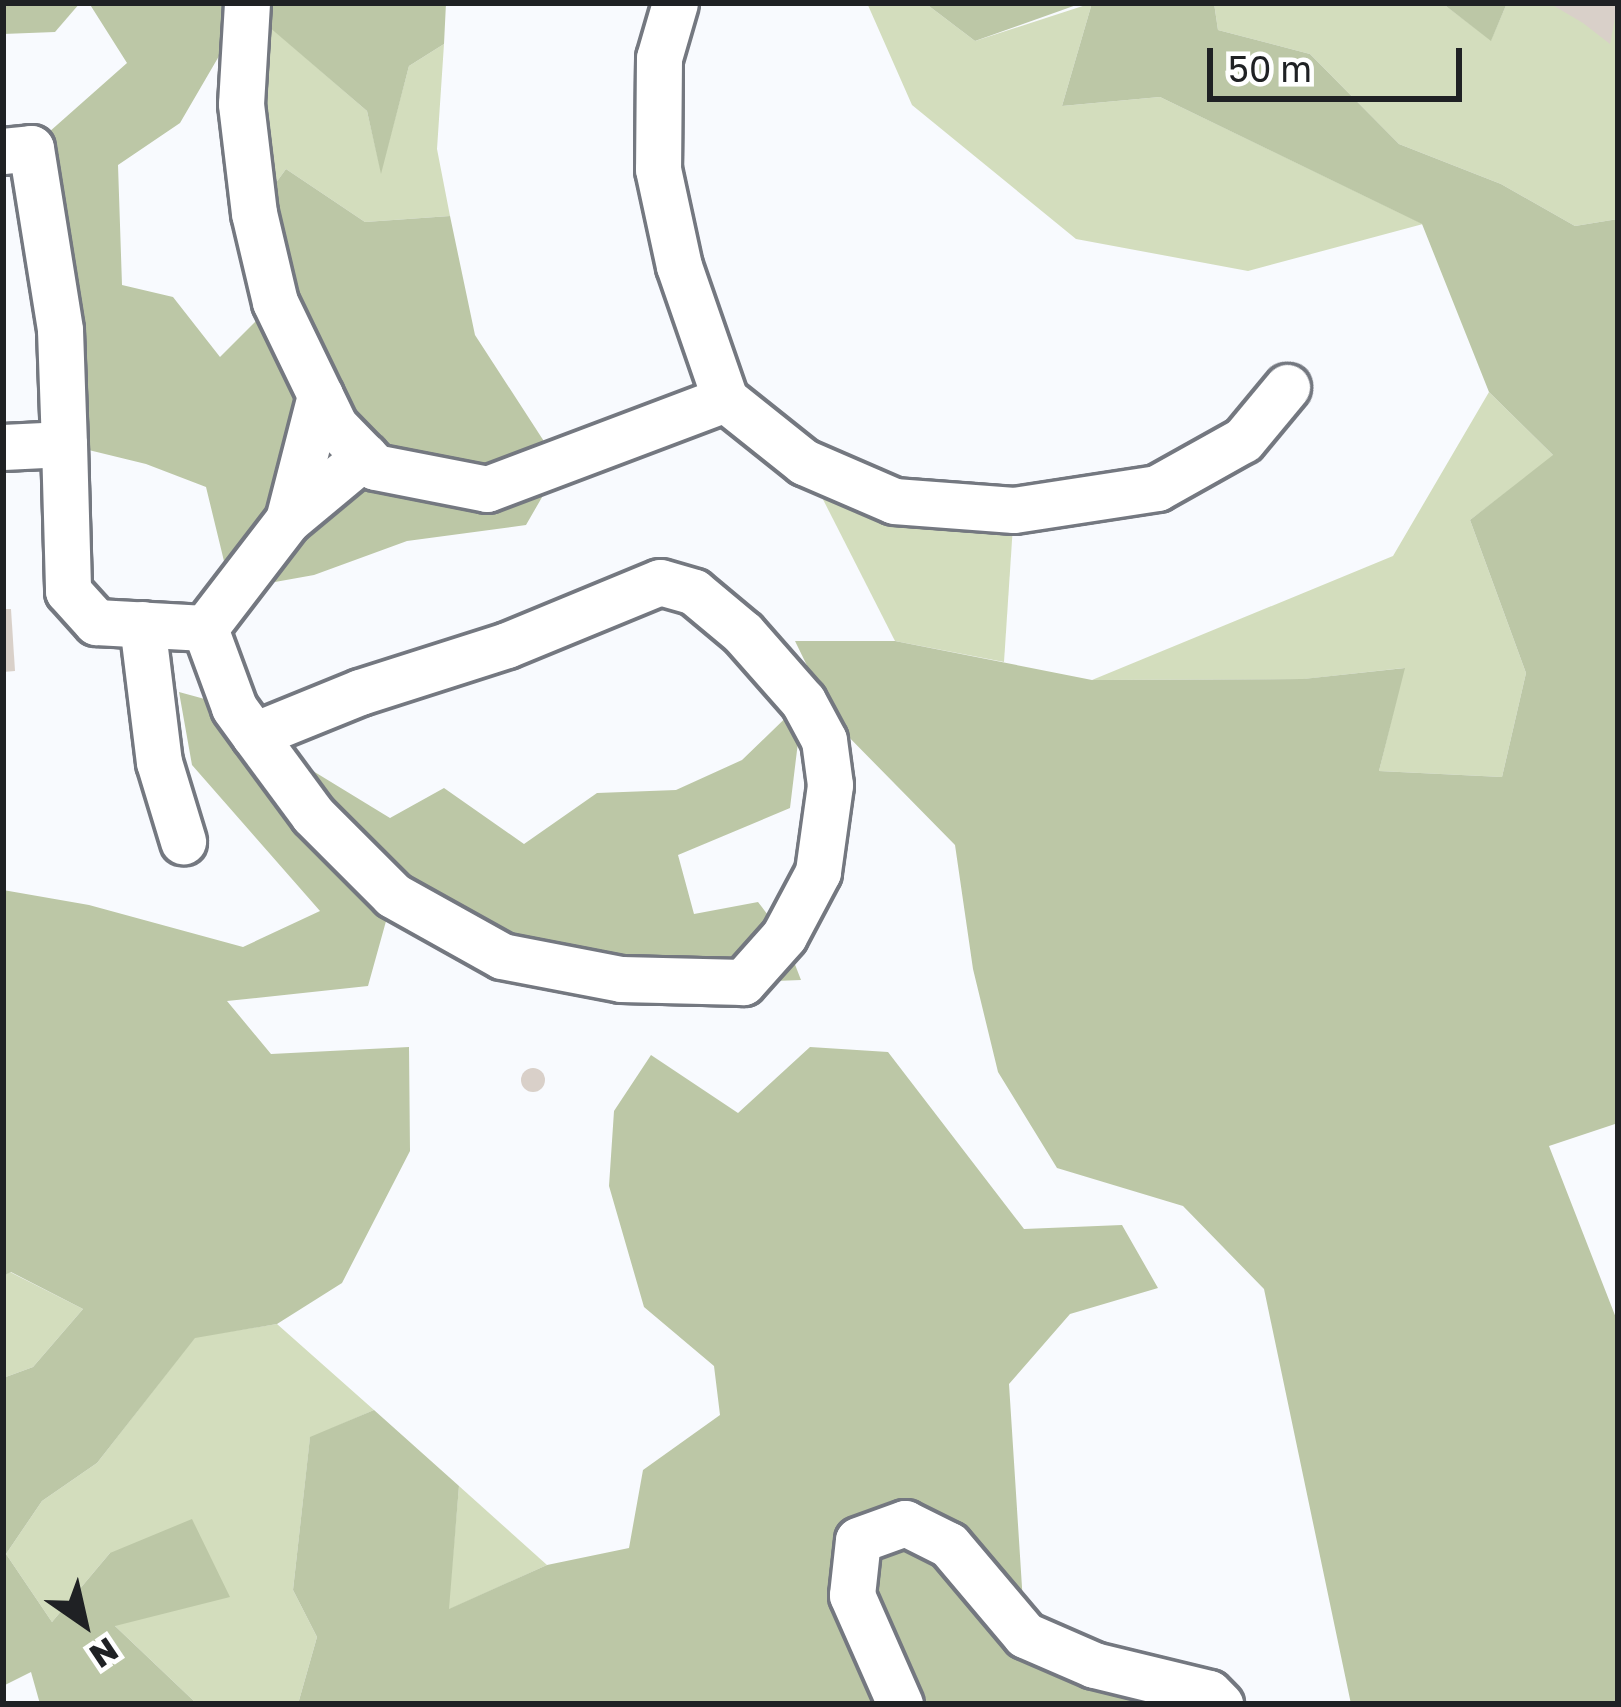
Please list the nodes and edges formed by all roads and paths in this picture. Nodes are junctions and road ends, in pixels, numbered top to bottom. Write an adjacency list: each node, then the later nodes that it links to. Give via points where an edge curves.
1 (247, 3): 5 (street, via 242,104 254,213 275,302)
2 (675, 3): 6 (street, via 659,58 658,169 679,266)
3 (3, 151): 7 (street, via 32,148 60,330)
4 (1287, 387): 6 (street, via 1243,440 1156,488 1014,510 894,501 804,462)
5 (320, 395): 9 (street); 10 (street)
6 (724, 399): 9 (street, via 487,489 437,484 375,467)
7 (64, 444): 8 (street); 11 (street, via 68,592 96,622)
8 (3, 447)
9 (364, 456): 10 (street)
10 (288, 520): 12 (street)
11 (142, 625): 12 (street); 14 (street, via 160,762)
12 (205, 628): 13 (street, via 233,707)
13 (254, 735): 13 (street, via 313,815 393,895 502,956 621,979 743,982 784,937 818,872 830,785 814,721 743,634 694,592 660,582)
14 (183, 842)
15 (900, 1704): 16 (street, via 851,1595 858,1540 905,1523 949,1545 1024,1635 1094,1665 1209,1693)
16 (1220, 1704)

